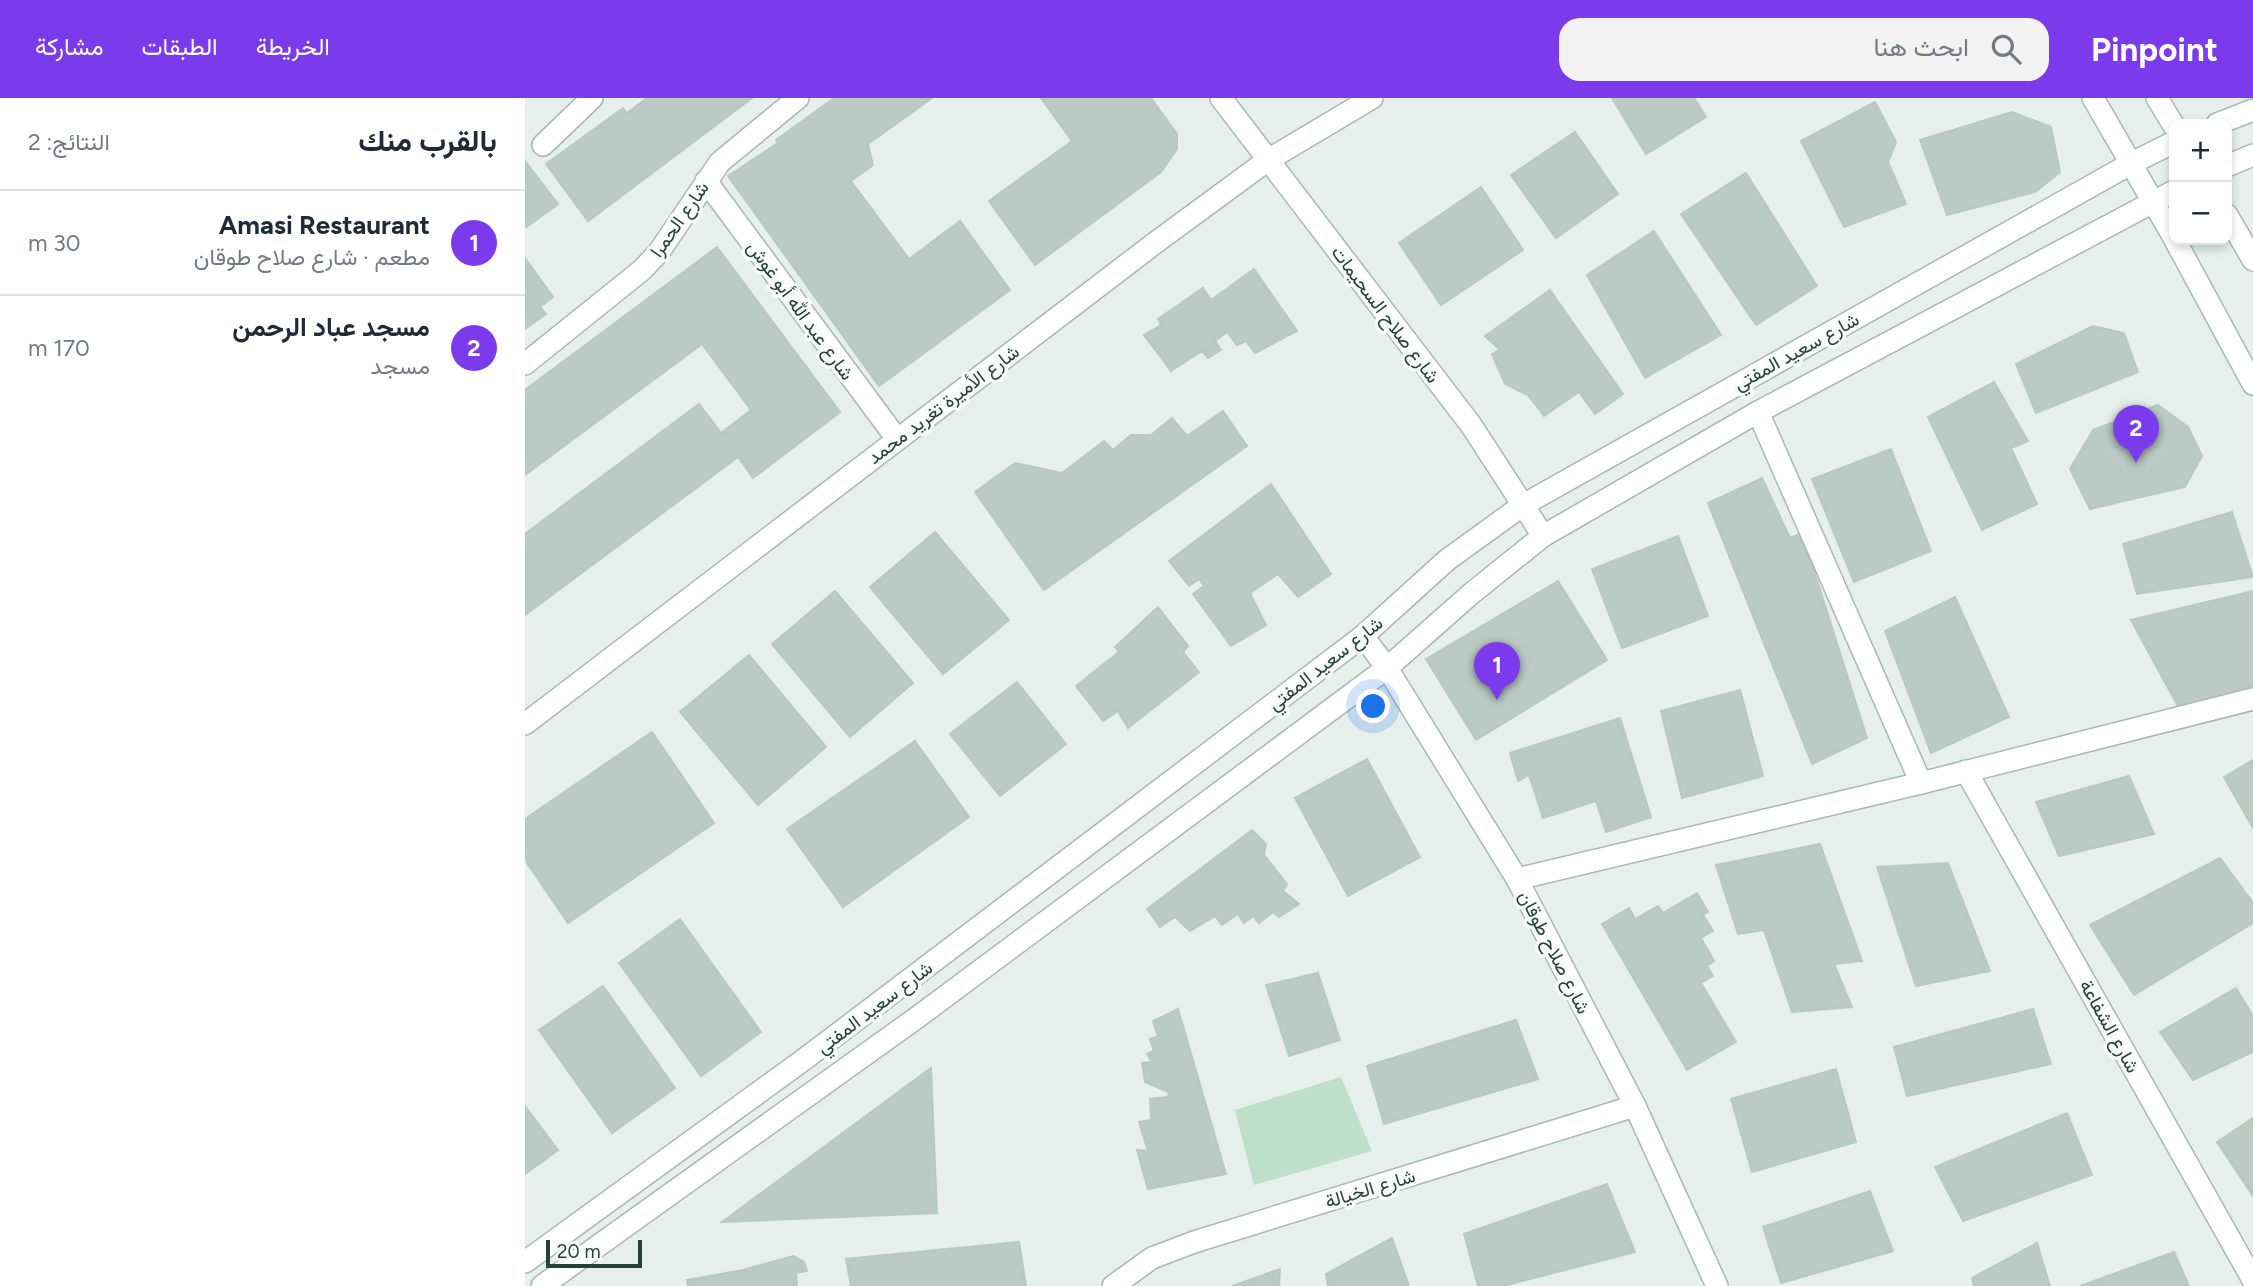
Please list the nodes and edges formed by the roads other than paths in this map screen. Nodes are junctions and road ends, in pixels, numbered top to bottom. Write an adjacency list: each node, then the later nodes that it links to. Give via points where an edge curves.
1 (592, 98): 11 (street)
2 (798, 98): 16 (street, شارع الحمرا, via 737,146)
3 (1221, 98): 13 (street, شارع صلاح السحيمات)
4 (1372, 98): 13 (street, شارع الأميرة تغريد محمد)
5 (2093, 98): 14 (street)
6 (2157, 98): 8 (street)
7 (2253, 110): 9 (street)
8 (2170, 119)
9 (2230, 119)
10 (2169, 144): 14 (street, شارع سعيد المفتي)
11 (543, 145)
12 (2253, 155): 15 (street)
13 (1268, 160): 26 (street, شارع الأميرة تغريد محمد); 27 (street, شارع صلاح السحيمات, via 1471,425)
14 (2132, 163): 18 (street); 27 (street, شارع سعيد المفتي)
15 (2232, 164)
16 (706, 181): 23 (street, شارع الحمرا, via 642,270); 26 (street, شارع عبد الله أبو غوش)
17 (2169, 194): 18 (street, شارع سعيد المفتي)
18 (2154, 201): 20 (street); 25 (street, شارع سعيد المفتي)
19 (2232, 224): 22 (street)
20 (2169, 228)
21 (2178, 245): 24 (street)
22 (2253, 260)
23 (525, 364)
24 (2253, 384)
25 (1758, 412): 28 (street, شارع سعيد المفتي); 34 (street)
26 (897, 439): 32 (street, شارع الأميرة تغريد محمد)
27 (1523, 505): 28 (street, شارع صلاح السحيمات); 29 (street, شارع سعيد المفتي, via 1447,560)
28 (1543, 536): 30 (street, شارع سعيد المفتي)
29 (1363, 636): 30 (street, شارع صلاح طوقان); 37 (street, شارع سعيد المفتي, via 803,1061)
30 (1387, 668): 35 (street, شارع صلاح طوقان); 39 (street, شارع سعيد المفتي, via 915,1018)
31 (2253, 699): 33 (street)
32 (525, 724)
33 (1966, 771): 34 (street); 38 (street, شارع الشفاعة)
34 (1921, 783): 35 (street)
35 (1517, 878): 36 (street, شارع صلاح طوقان)
36 (1635, 1106): 40 (street, شارع الخيالة, via 1194,1242 1152,1258); 41 (street, شارع صلاح طوقان)
37 (525, 1262)
38 (2253, 1280)
39 (542, 1286)
40 (1113, 1286)
41 (1717, 1286)

